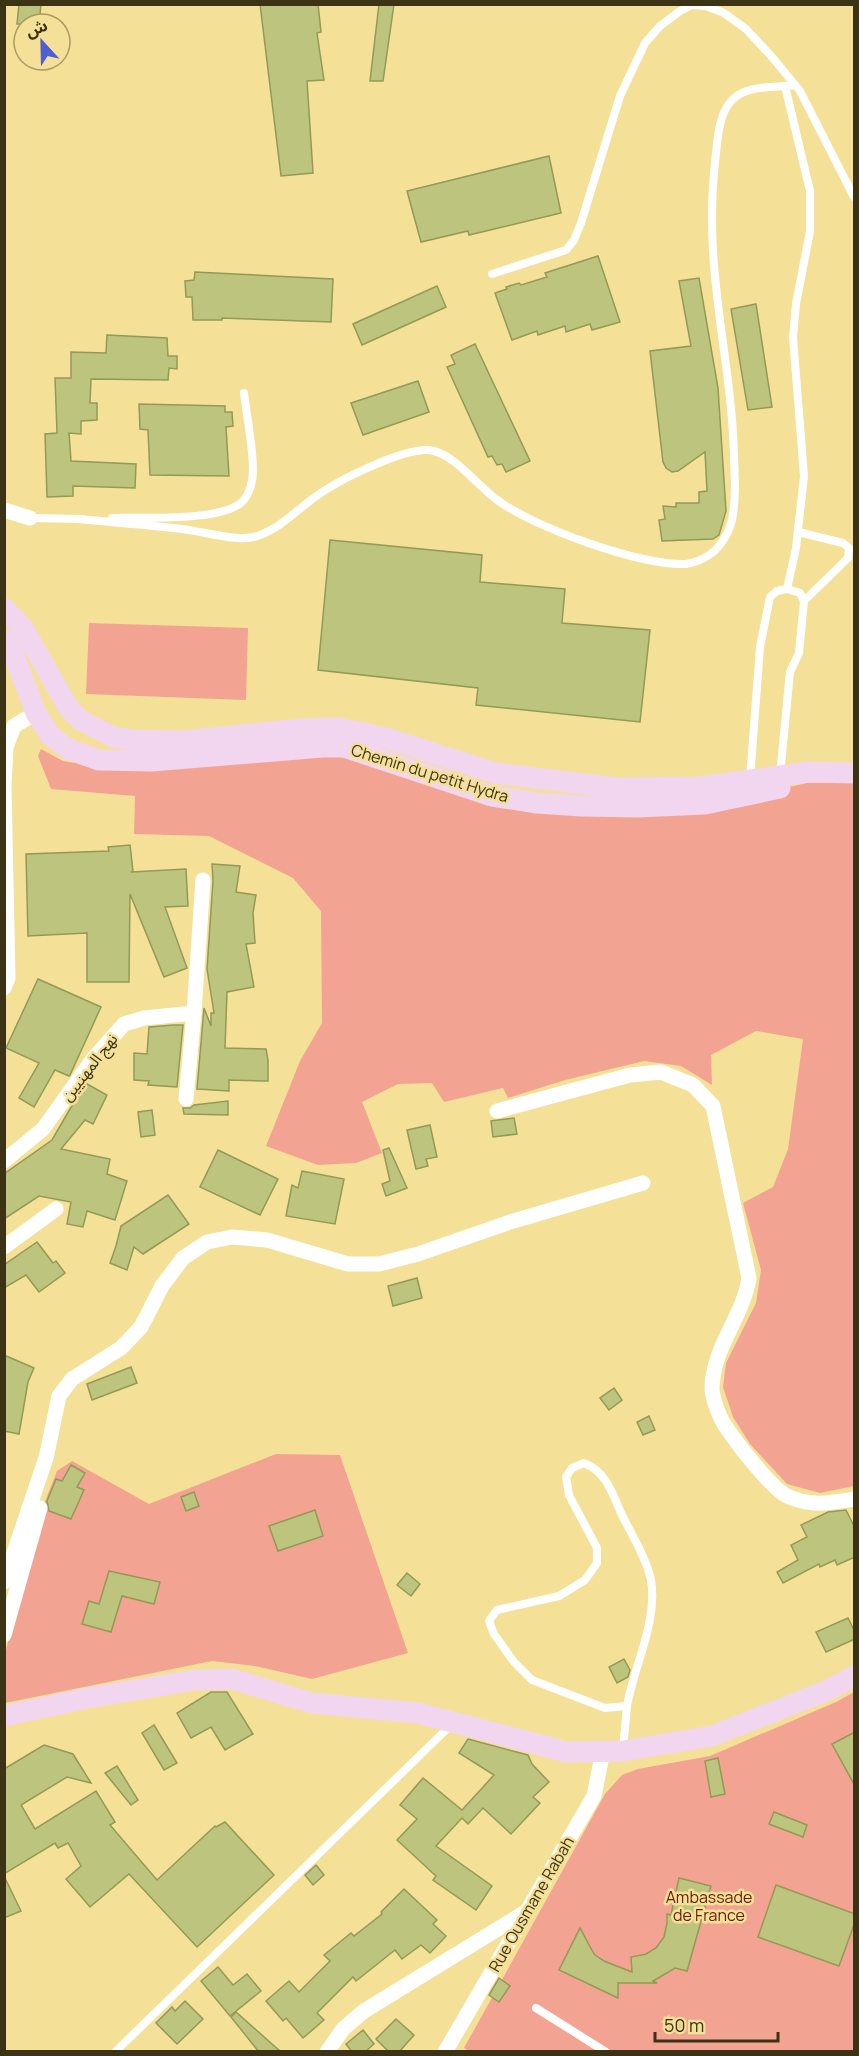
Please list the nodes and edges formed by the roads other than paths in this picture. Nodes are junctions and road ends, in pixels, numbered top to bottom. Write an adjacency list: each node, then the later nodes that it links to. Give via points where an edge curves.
1 (795, 85): 2 (lane); 3 (lane); 4 (lane, via 746,29 723,13 706,6 680,11 645,43 620,96 574,240 566,250)
2 (785, 86): 8 (lane, via 743,92 724,112 719,131 712,180 713,252 733,420 735,491 732,522 710,555 689,564 661,562 572,536 497,501 444,454 431,450 398,455 335,485 279,525 245,539); 9 (lane, via 810,191 810,231 793,338 804,476)
3 (855, 197)
4 (492, 274)
5 (244, 393): 8 (lane, via 253,471 243,501 228,510 205,515)
6 (4, 510): 7 (street)
7 (30, 518): 8 (lane)
8 (78, 519)
9 (798, 532): 10 (lane, via 843,543 849,548); 11 (lane)
10 (851, 559): 12 (lane)
11 (787, 589): 12 (lane, via 800,593); 19 (lane, via 770,597 760,647)
12 (804, 601): 17 (lane, via 799,653 790,672)
13 (4, 608): 19 (main road, Chemin du petit Hydra, via 24,628 68,707 80,720 113,737 183,741 340,728 521,778 617,788)
14 (4, 639): 15 (main road, Chemin du petit Hydra)
15 (36, 713): 18 (street, via 14,726 6,747); 19 (main road, Chemin du petit Hydra, via 50,735 68,749 99,760 152,761 344,747 492,796 581,806 705,804)
16 (855, 773): 17 (main road, Chemin du petit Hydra, via 808,772)
17 (780, 781): 19 (main road, Chemin du petit Hydra)
18 (4, 785): 21 (street, via 8,978)
19 (749, 789)
20 (203, 880): 22 (street)
21 (4, 988)
22 (195, 1013): 23 (street); 25 (street, نهج المهنيين, via 124,1024 93,1059 43,1129)
23 (186, 1099)
24 (497, 1110): 30 (street, via 630,1074 661,1072 693,1084 713,1106 749,1278 746,1294 717,1355 712,1392 723,1423 767,1480 787,1496 819,1505)
25 (4, 1161)
26 (643, 1184): 29 (street, via 378,1264 348,1264 267,1240 232,1237 207,1242 183,1258 162,1286 141,1327 121,1348 72,1379 59,1396)
27 (56, 1209): 28 (street)
28 (4, 1247)
29 (46, 1458): 31 (street); 32 (street, via 39,1509)
30 (855, 1499)
31 (4, 1582)
32 (4, 1635)
33 (855, 1676): 37 (main road, via 712,1736)
34 (627, 1706): 34 (lane, via 605,1707 532,1680 514,1662 489,1621 497,1610 559,1596 585,1580 597,1563 597,1548 569,1495 566,1477 572,1468 584,1463 596,1468 608,1484 651,1580 646,1637); 37 (lane)
35 (4, 1716): 36 (main road, via 194,1680 232,1679 312,1703 418,1713)
36 (454, 1722): 37 (main road, via 567,1752); 40 (lane)
37 (613, 1751): 38 (street, Rue Ousmane Rabah, via 594,1796)
38 (527, 1912): 41 (street, via 363,2011); 42 (street, Rue Ousmane Rabah)
39 (536, 2008): 43 (lane)
40 (116, 2052)
41 (327, 2052)
42 (445, 2052)
43 (606, 2052)

